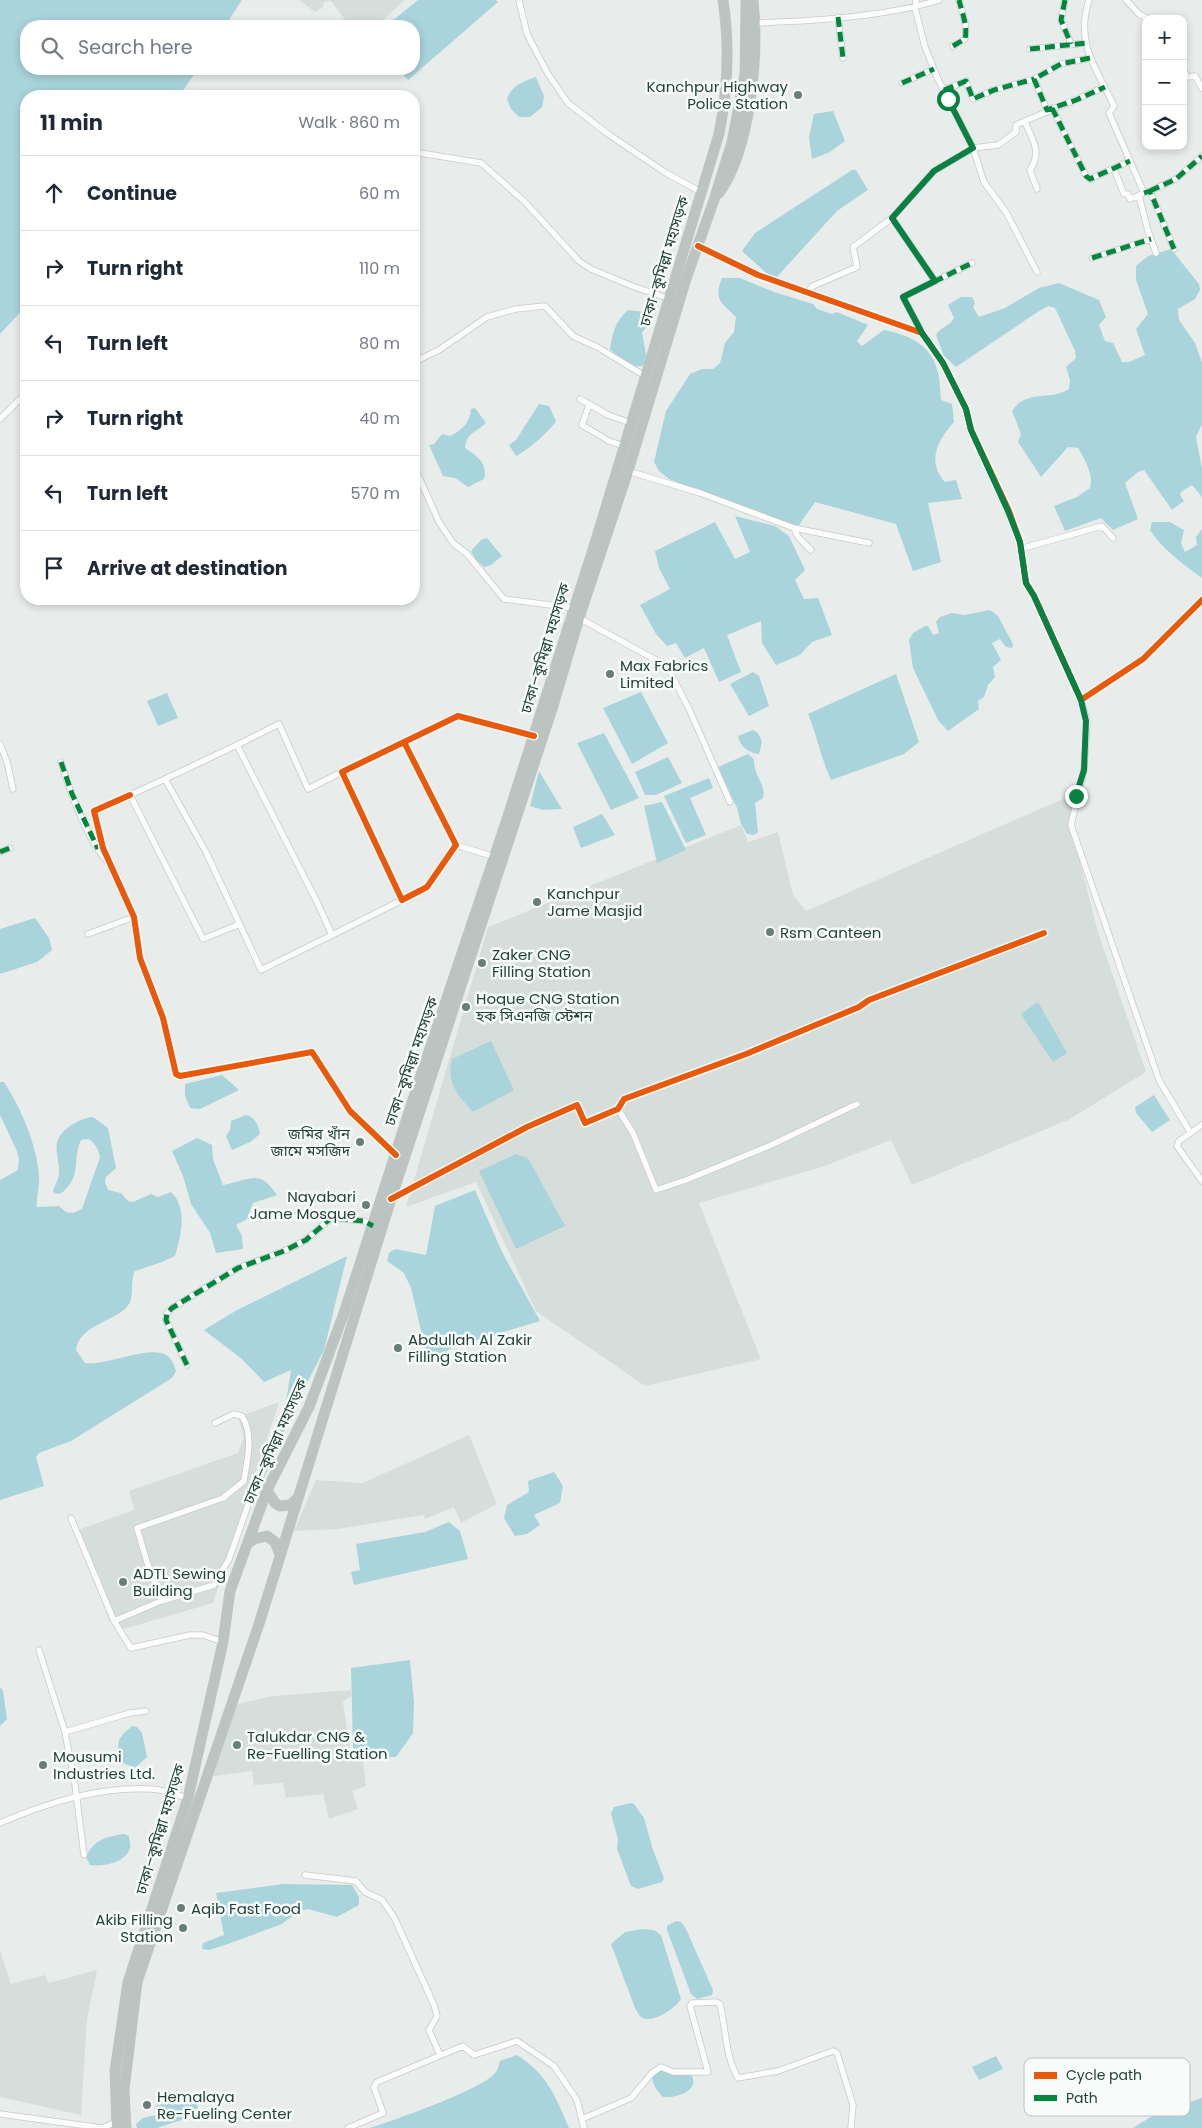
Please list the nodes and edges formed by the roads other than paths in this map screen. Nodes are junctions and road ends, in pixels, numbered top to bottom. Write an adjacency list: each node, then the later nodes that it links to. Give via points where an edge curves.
1 (519, 0): 36 (street, via 527,34 568,103 608,134)
2 (723, 0): 36 (highway, ঢাকা–কুমিল্লা মহাসড়ক, via 728,39 727,86 719,134)
3 (746, 0): 38 (highway, ঢাকা–কুমিল্লা মহাসড়ক, via 747,54 738,116)
4 (753, 0): 14 (highway)
5 (916, 0): 11 (street)
6 (939, 0): 11 (street)
7 (959, 0): 17 (street, via 966,36)
8 (1065, 0): 16 (street, via 1061,20)
9 (1089, 0): 15 (street, via 1084,13)
10 (1126, 0): 12 (street)
11 (915, 8): 13 (street); 21 (street)
12 (1142, 16)
13 (838, 17): 14 (street); 19 (street)
14 (755, 23): 38 (highway, via 754,67 743,132 728,180)
15 (1086, 43): 16 (street); 20 (street)
16 (1071, 44): 18 (street)
17 (953, 46)
18 (1030, 49)
19 (843, 58)
20 (1090, 58): 23 (street, via 1061,64); 25 (street)
21 (934, 69): 24 (street); 27 (street)
22 (1187, 76): 26 (street, via 1195,76)
23 (1034, 79): 27 (street, via 973,99 966,81); 28 (street)
24 (902, 83)
25 (1105, 87): 28 (street); 33 (street, via 1114,106 1109,113)
26 (1202, 88)
27 (944, 90): 30 (street)
28 (1050, 109): 29 (street); 34 (street, via 1086,176 1090,179)
29 (1025, 122): 30 (street, via 1016,126 1016,132 998,145); 35 (street, via 1037,151 1036,161 1030,170)
30 (973, 148): 39 (street, via 934,171); 46 (street, via 984,182 1006,212)
31 (420, 153): 49 (street, via 481,164 524,201 579,261 591,269)
32 (1202, 156): 37 (street, via 1176,179)
33 (1130, 162): 34 (street); 37 (street)
34 (1114, 169): 37 (street, via 1124,194 1128,194 1130,199)
35 (1037, 189)
36 (701, 192): 49 (highway, ঢাকা–কুমিল্লা মহাসড়ক)
37 (1144, 194): 40 (street); 42 (street)
38 (714, 200): 41 (highway, ঢাকা–কুমিল্লা মহাসড়ক)
39 (892, 218): 47 (street); 48 (street, via 853,247 857,267 813,286)
40 (1150, 239): 43 (street); 44 (street)
41 (698, 246): 48 (street, via 758,275); 59 (highway, ঢাকা–কুমিল্লা মহাসড়ক)
42 (1174, 248)
43 (1156, 252)
44 (1092, 258)
45 (972, 263): 47 (street)
46 (1037, 272)
47 (935, 281): 50 (street, via 903,297)
48 (806, 293): 50 (street)
49 (667, 298): 52 (highway, ঢাকা–কুমিল্লা মহাসড়ক)
50 (922, 333): 64 (street, via 943,363 966,409 971,430 1008,511)
51 (420, 359): 52 (street, via 487,317 516,309 546,306 572,336)
52 (645, 376): 57 (highway, ঢাকা–কুমিল্লা মহাসড়ক)
53 (20, 399): 56 (street)
54 (580, 399): 55 (street)
55 (589, 405): 57 (street); 58 (street, via 582,425)
56 (0, 419)
57 (631, 423): 58 (highway, ঢাকা–কুমিল্লা মহাসড়ক)
58 (624, 446): 67 (highway, ঢাকা–কুমিল্লা মহাসড়ক)
59 (628, 472): 61 (street); 68 (highway, ঢাকা–কুমিল্লা মহাসড়ক)
60 (420, 479): 67 (street, via 439,522 453,543 467,554 504,599)
61 (794, 528): 63 (street); 65 (street)
62 (1113, 538): 64 (street, via 1102,526)
63 (869, 543)
64 (1020, 548): 69 (street, via 1026,583)
65 (811, 550)
66 (1202, 600): 69 (street, via 1143,659)
67 (574, 608): 70 (highway, ঢাকা–কুমিল্লা মহাসড়ক)
68 (579, 618): 79 (street, via 667,666); 80 (highway, ঢাকা–কুমিল্লা মহাসড়ক, via 553,706)
69 (1081, 700): 95 (street, via 1086,721 1084,770 1071,825 1159,1080)
70 (534, 736): 71 (street, via 458,716); 80 (highway, ঢাকা–কুমিল্লা মহাসড়ক)
71 (404, 742): 75 (street); 81 (street)
72 (0, 744): 77 (street)
73 (237, 745): 75 (street, via 279,724 308,788); 76 (street); 91 (street)
74 (61, 762): 85 (street, via 87,828 101,855)
75 (342, 772): 86 (street)
76 (165, 779): 78 (street); 88 (street, via 206,852)
77 (13, 789)
78 (130, 795): 85 (street, via 94,811); 88 (street, via 203,939)
79 (730, 802)
80 (510, 821): 84 (highway, ঢাকা–কুমিল্লা মহাসড়ক); 98 (highway, ঢাকা–কুমিল্লা মহাসড়ক)
81 (456, 845): 84 (street); 86 (street, via 428,887)
82 (10, 848): 83 (street)
83 (0, 852)
84 (494, 857): 96 (highway, ঢাকা–কুমিল্লা মহাসড়ক)
85 (112, 867): 87 (street)
86 (402, 900): 91 (street)
87 (134, 918): 90 (street); 96 (street, via 140,958 163,1018 178,1076 312,1052 350,1112)
88 (240, 924): 91 (street, via 261,970)
89 (1044, 933): 93 (street, via 869,1000 746,1054 624,1099)
90 (88, 934)
91 (332, 935)
92 (857, 1104): 93 (street, via 769,1146 656,1190 633,1133)
93 (618, 1109): 98 (street, via 584,1123 577,1105 527,1127)
94 (1202, 1125): 95 (street)
95 (1190, 1132): 97 (street, via 1177,1146)
96 (396, 1155): 99 (highway, ঢাকা–কুমিল্লা মহাসড়ক)
97 (1202, 1181)
98 (391, 1199): 104 (highway, ঢাকা–কুমিল্লা মহাসড়ক)
99 (373, 1226): 100 (street, via 332,1218 306,1240 238,1268 172,1308 166,1320); 103 (highway, ঢাকা–কুমিল্লা মহাসড়ক, via 309,1407)
100 (187, 1365)
101 (215, 1423): 108 (street, via 234,1414 245,1420 249,1438 244,1481 223,1498 137,1528)
102 (255, 1485): 108 (street, via 229,1559 214,1585)
103 (268, 1490): 104 (highway, via 280,1506 290,1505); 106 (highway, ঢাকা–কুমিল্লা মহাসড়ক)
104 (298, 1498): 107 (highway, ঢাকা–কুমিল্লা মহাসড়ক)
105 (71, 1518): 109 (street)
106 (248, 1544): 107 (highway, via 267,1536 275,1542); 110 (highway, ঢাকা–কুমিল্লা মহাসড়ক, via 230,1591)
107 (280, 1555): 123 (highway, ঢাকা–কুমিল্লা মহাসড়ক, via 137,1982 124,2090)
108 (161, 1601): 109 (street)
109 (114, 1621): 110 (street, via 131,1648 203,1635)
110 (223, 1642): 115 (highway, ঢাকা–কুমিল্লা মহাসড়ক)
111 (39, 1650): 113 (street)
112 (146, 1711): 113 (street)
113 (65, 1732): 114 (street)
114 (75, 1798): 115 (street, via 114,1790 152,1789); 116 (street); 117 (street)
115 (188, 1798): 122 (highway, ঢাকা–কুমিল্লা মহাসড়ক, via 128,1982 115,2071)
116 (0, 1823)
117 (84, 1855)
118 (306, 1875): 119 (street, via 356,1881 365,1892 382,1900 388,1908 398,1923 434,2005 437,2016 429,2030)
119 (440, 2055): 121 (street, via 463,2046 474,2055 517,2041 554,2066 577,2100); 124 (street, via 377,2082 374,2087 383,2113)
120 (0, 2114): 122 (street, via 95,2128)
121 (582, 2119): 125 (street); 126 (street, via 631,2098 652,2073 662,2067 673,2072 708,2072 690,2006 692,2003 716,2002 720,2004 728,2056 738,2078 778,2071 833,2051 837,2053 852,2105)
122 (117, 2125)
123 (126, 2128)
124 (348, 2128)
125 (584, 2128)
126 (851, 2128)

